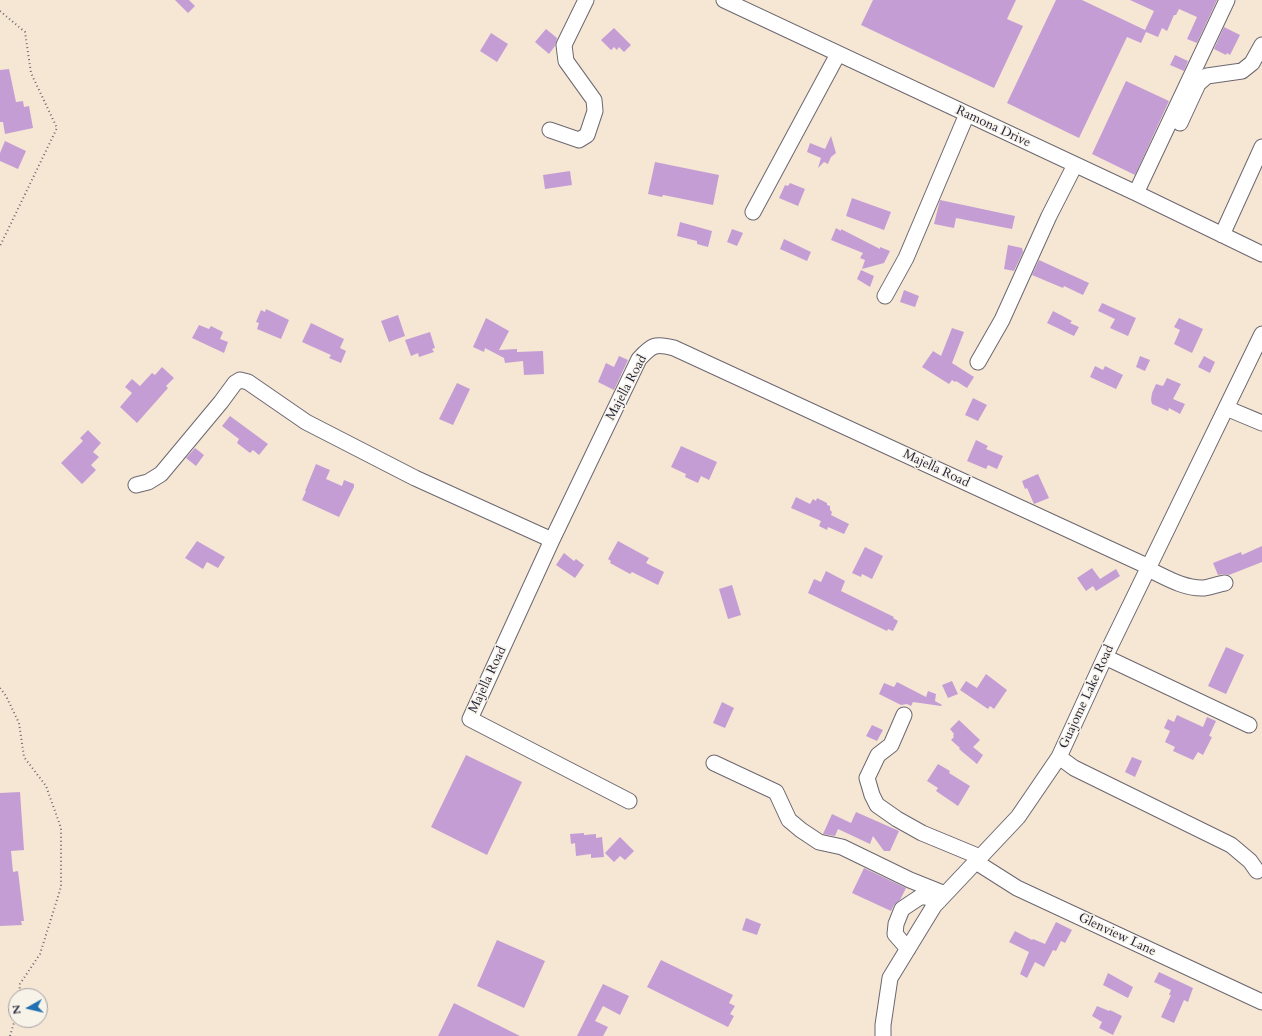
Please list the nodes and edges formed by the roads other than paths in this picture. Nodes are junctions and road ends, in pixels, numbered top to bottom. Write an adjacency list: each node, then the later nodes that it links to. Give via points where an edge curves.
1 (586, 0): 7 (street, via 564,44 566,61 594,100 595,111 587,134 579,140)
2 (724, 0): 5 (street, Ramona Drive)
3 (1227, 0): 10 (street)
4 (1262, 45): 10 (street, via 1252,63 1242,71 1207,76 1198,84 1153,177)
5 (838, 54): 6 (street, Ramona Drive); 11 (street)
6 (967, 114): 9 (street, Ramona Drive); 14 (street, via 906,258)
7 (550, 130)
8 (1262, 147): 12 (street)
9 (1075, 165): 10 (street, Ramona Drive); 16 (street, via 1002,320)
10 (1140, 196): 12 (street, Ramona Drive)
11 (752, 212)
12 (1222, 235): 13 (street, Ramona Drive)
13 (1262, 254)
14 (885, 296)
15 (1262, 334): 17 (street, Guajome Lake Road)
16 (978, 362)
17 (1226, 408): 18 (street); 21 (street, Guajome Lake Road)
18 (1262, 423)
19 (136, 485): 20 (street, via 148,482 161,474 240,380 248,382 306,422 415,478)
20 (552, 540): 21 (street, Majella Road, via 639,359 649,348 662,345 674,348); 28 (street, Majella Road, via 470,719)
21 (1149, 568): 22 (street, Majella Road, via 1194,587 1204,588); 23 (street, Guajome Lake Road)
22 (1225, 583)
23 (1105, 657): 25 (street); 26 (street, Guajome Lake Road)
24 (904, 715): 29 (street, Glenview Lane, via 891,745 878,755 867,778 877,805 922,833)
25 (1249, 725)
26 (1059, 757): 29 (street, Guajome Lake Road, via 1018,817); 30 (street, via 1074,768 1231,845 1250,861)
27 (714, 763): 31 (street, via 776,792 789,820 820,842 842,847)
28 (629, 801)
29 (978, 860): 31 (street, Guajome Lake Road); 33 (street, Glenview Lane, via 1017,888)
30 (1257, 871)
31 (942, 898): 32 (street, Guajome Lake Road, via 934,906); 32 (street, via 920,897 902,909 895,934)
32 (908, 949): 34 (street, Guajome Lake Road, via 890,978)
33 (1262, 1002)
34 (883, 1036)

